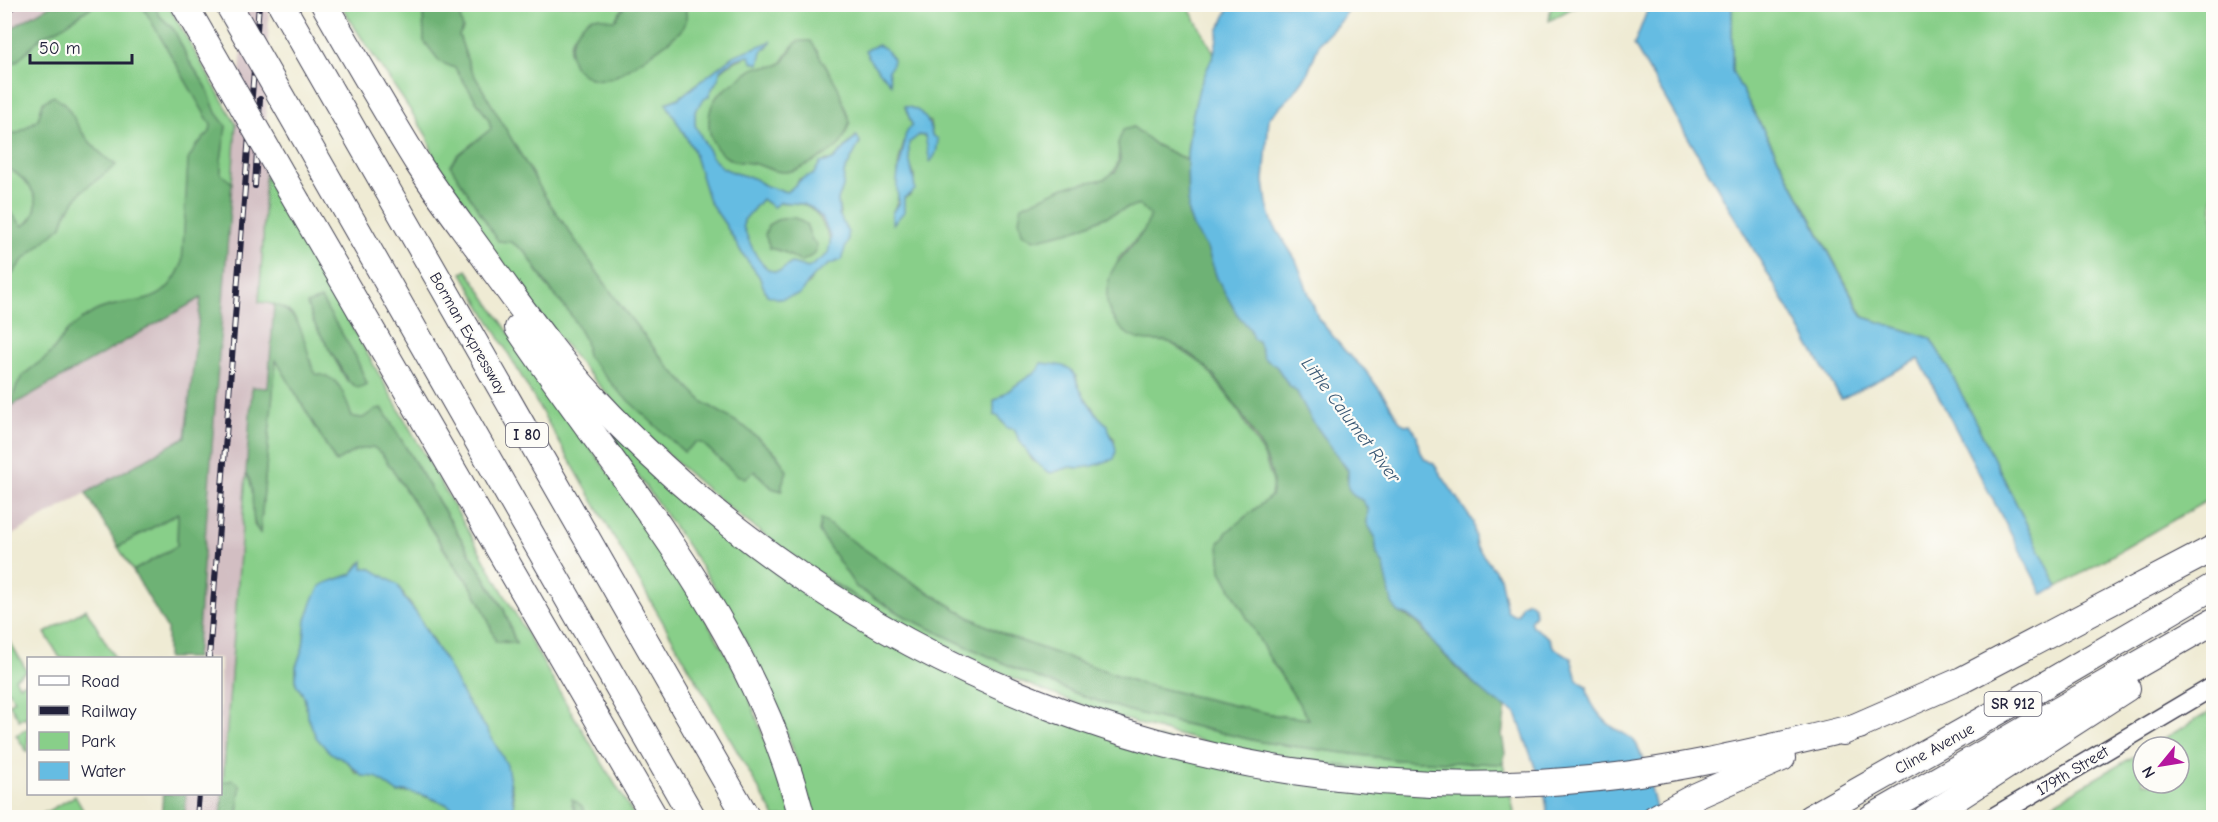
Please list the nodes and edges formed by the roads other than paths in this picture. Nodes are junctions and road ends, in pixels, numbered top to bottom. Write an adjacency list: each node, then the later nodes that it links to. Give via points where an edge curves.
1 (184, 4): 12 (highway, bridge)
2 (228, 4): 15 (highway, I 80, bridge)
3 (280, 4): 16 (highway, Borman Expressway / I 80)
4 (324, 4): 5 (highway)
5 (422, 170): 11 (highway, via 590,394 657,462 725,521 873,622 942,661 1024,698 1117,732 1198,753 1273,768 1415,783 1592,779 1732,757); 17 (highway, via 490,287 697,581 738,652 770,721)
6 (2214, 548): 11 (highway, via 1962,680)
7 (2214, 586): 19 (highway, Cline Avenue / SR 912)
8 (2214, 621): 20 (highway, Cline Avenue / SR 912)
9 (2214, 627): 21 (highway, via 2117,696)
10 (2214, 686): 22 (street, 179th Street)
11 (1859, 726): 18 (highway, via 1758,768)
12 (612, 748): 13 (highway); 14 (highway)
13 (645, 818)
14 (655, 818)
15 (693, 818)
16 (747, 818)
17 (802, 818)
18 (1655, 818)
19 (1810, 818)
20 (1871, 818)
21 (1926, 818)
22 (1992, 818)

